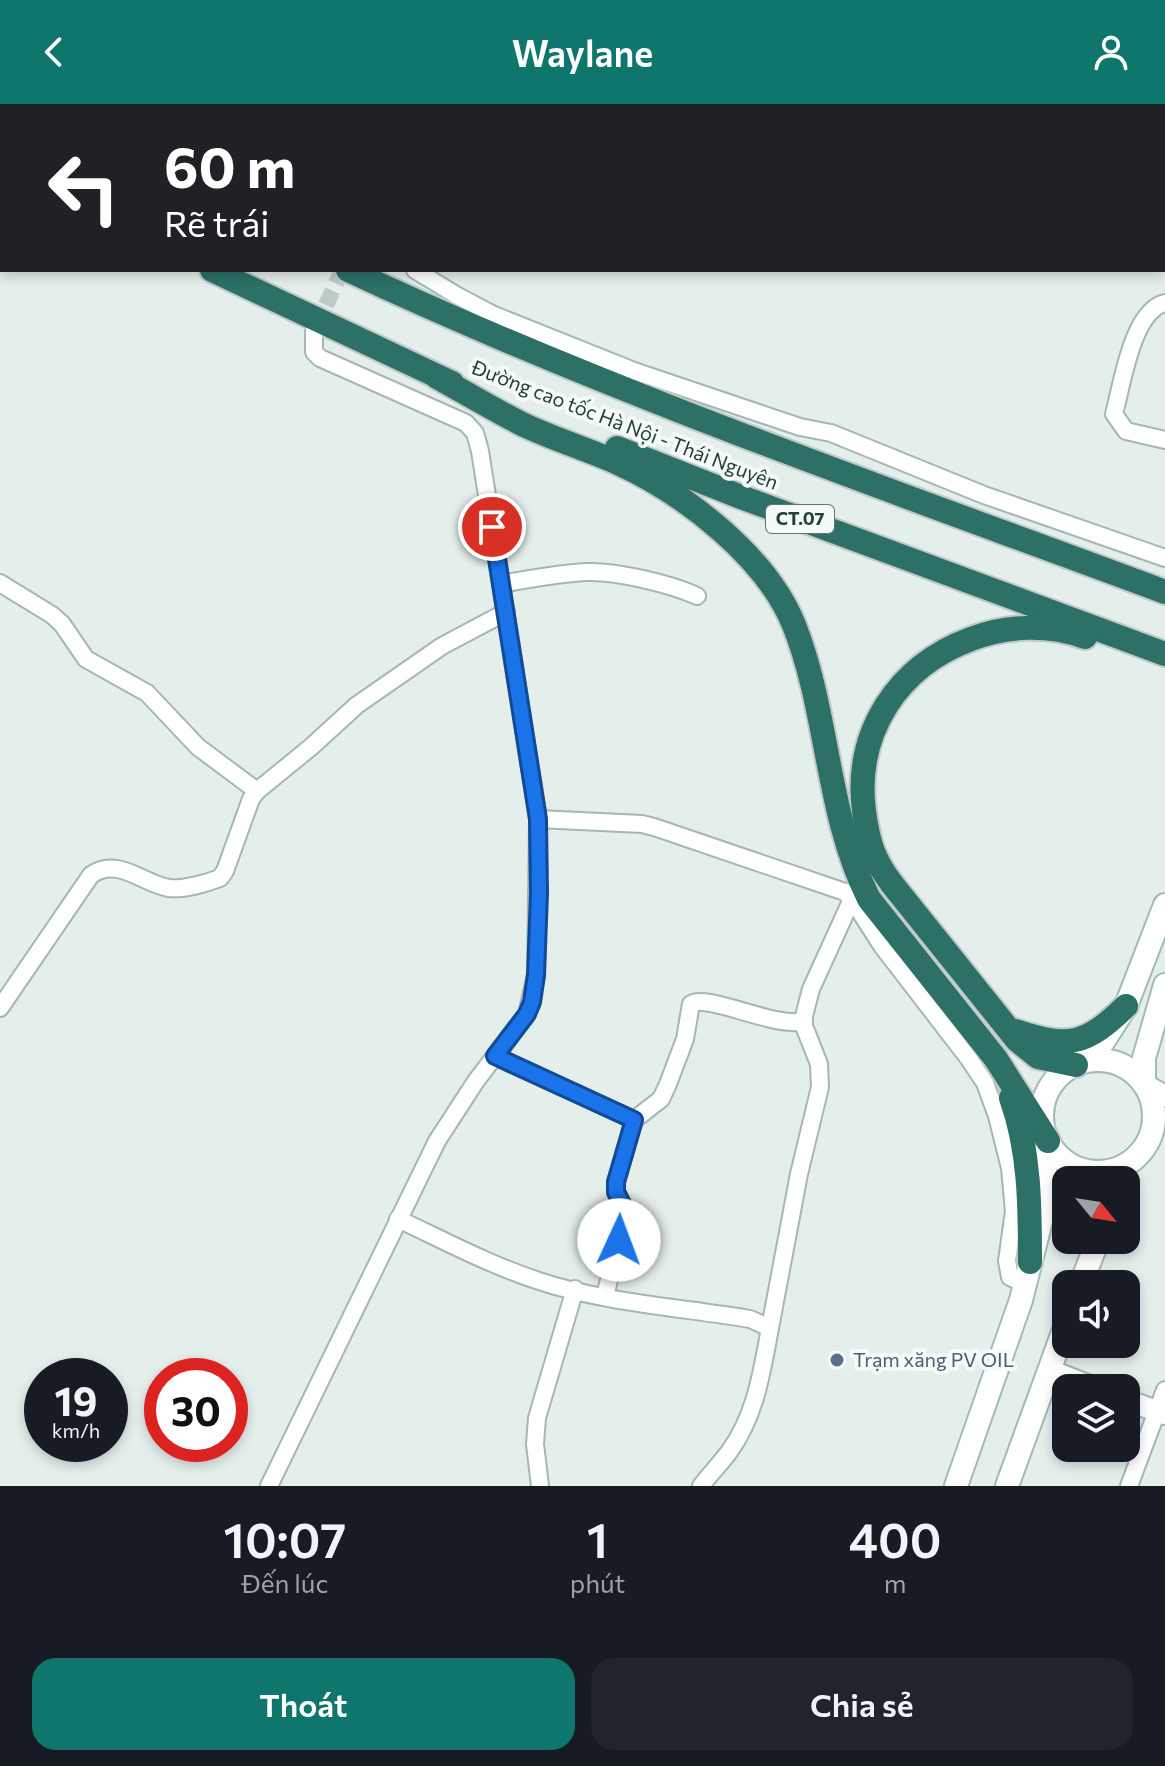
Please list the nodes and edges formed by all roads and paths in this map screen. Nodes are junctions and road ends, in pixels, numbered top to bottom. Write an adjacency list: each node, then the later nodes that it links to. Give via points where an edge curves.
1 (216, 272): 6 (highway, Đường cao tốc Hà Nội - Thái Nguyên / CT.07)
2 (352, 272): 8 (highway, Đường cao tốc Hà Nội - Thái Nguyên, via 460,323)
3 (419, 272): 9 (street, via 494,315 634,371 831,433)
4 (1165, 303): 7 (street, via 1150,309 1137,331 1114,414 1126,431)
5 (314, 331): 11 (street, via 314,352 320,358 472,427)
6 (437, 377): 15 (highway, Đường cao tốc Hà Nội - Thái Nguyên / CT.07, via 741,497); 27 (highway, via 671,493 753,562 793,623 844,835 869,899)
7 (1165, 440)
8 (794, 454): 9 (highway, via 879,471); 12 (highway, Đường cao tốc Hà Nội - Thái Nguyên)
9 (1159, 561)
10 (0, 583): 17 (street, via 52,615 86,659 147,693 198,747)
11 (501, 584): 13 (street, via 592,571 669,585); 14 (street)
12 (1165, 592)
13 (697, 596)
14 (506, 612): 17 (street, via 442,646 357,705); 18 (street)
15 (1165, 654)
16 (1165, 668): 25 (highway, via 1074,634 1044,628 992,632 929,659 901,685 877,722 863,775 866,826 875,857)
17 (257, 791): 23 (street, via 220,878 169,888 120,869 91,875)
18 (538, 819): 19 (street, via 654,827 845,892); 26 (street, via 532,1002)
19 (852, 899): 24 (street, via 811,989); 36 (street, via 985,1083 1010,1168 1014,1211 1008,1272 1010,1277)
20 (1165, 905): 22 (main road)
21 (1165, 985): 29 (main road, via 1144,1058)
22 (1126, 1006): 25 (highway, via 1082,1040 1041,1040); 28 (main road, via 1103,1042)
23 (0, 1008)
24 (804, 1021): 31 (street, via 741,1013 696,1000 661,1099); 39 (street, via 819,1064 820,1087)
25 (1008, 1029): 28 (highway, via 1038,1057)
26 (495, 1056): 31 (street); 35 (street, via 437,1141)
27 (996, 1059): 32 (highway); 36 (highway, via 1024,1152 1030,1196)
28 (1076, 1065): 29 (main road, via 1113,1062); 32 (main road, via 1049,1089 1042,1124)
29 (1144, 1084): 30 (street); 34 (main road, via 1154,1119 1150,1138)
30 (1165, 1096)
31 (634, 1120): 38 (street, via 616,1182 626,1212)
32 (1048, 1141): 33 (main road); 36 (main road, via 1041,1221)
33 (1073, 1166)
34 (1128, 1166)
35 (398, 1219): 37 (street, via 486,1261); 46 (street)
36 (1027, 1273): 49 (main road)
37 (575, 1289): 38 (street); 47 (street, via 537,1418)
38 (605, 1296): 39 (street, via 750,1319)
39 (770, 1328): 48 (street, via 758,1394 730,1451)
40 (1053, 1358): 41 (main road)
41 (1049, 1370): 42 (street); 50 (main road)
42 (1059, 1374)
43 (1165, 1390): 45 (street)
44 (1140, 1405): 45 (street)
45 (1161, 1413): 51 (street)
46 (269, 1486)
47 (540, 1486)
48 (701, 1486)
49 (956, 1486)
50 (1007, 1486)
51 (1129, 1486)

